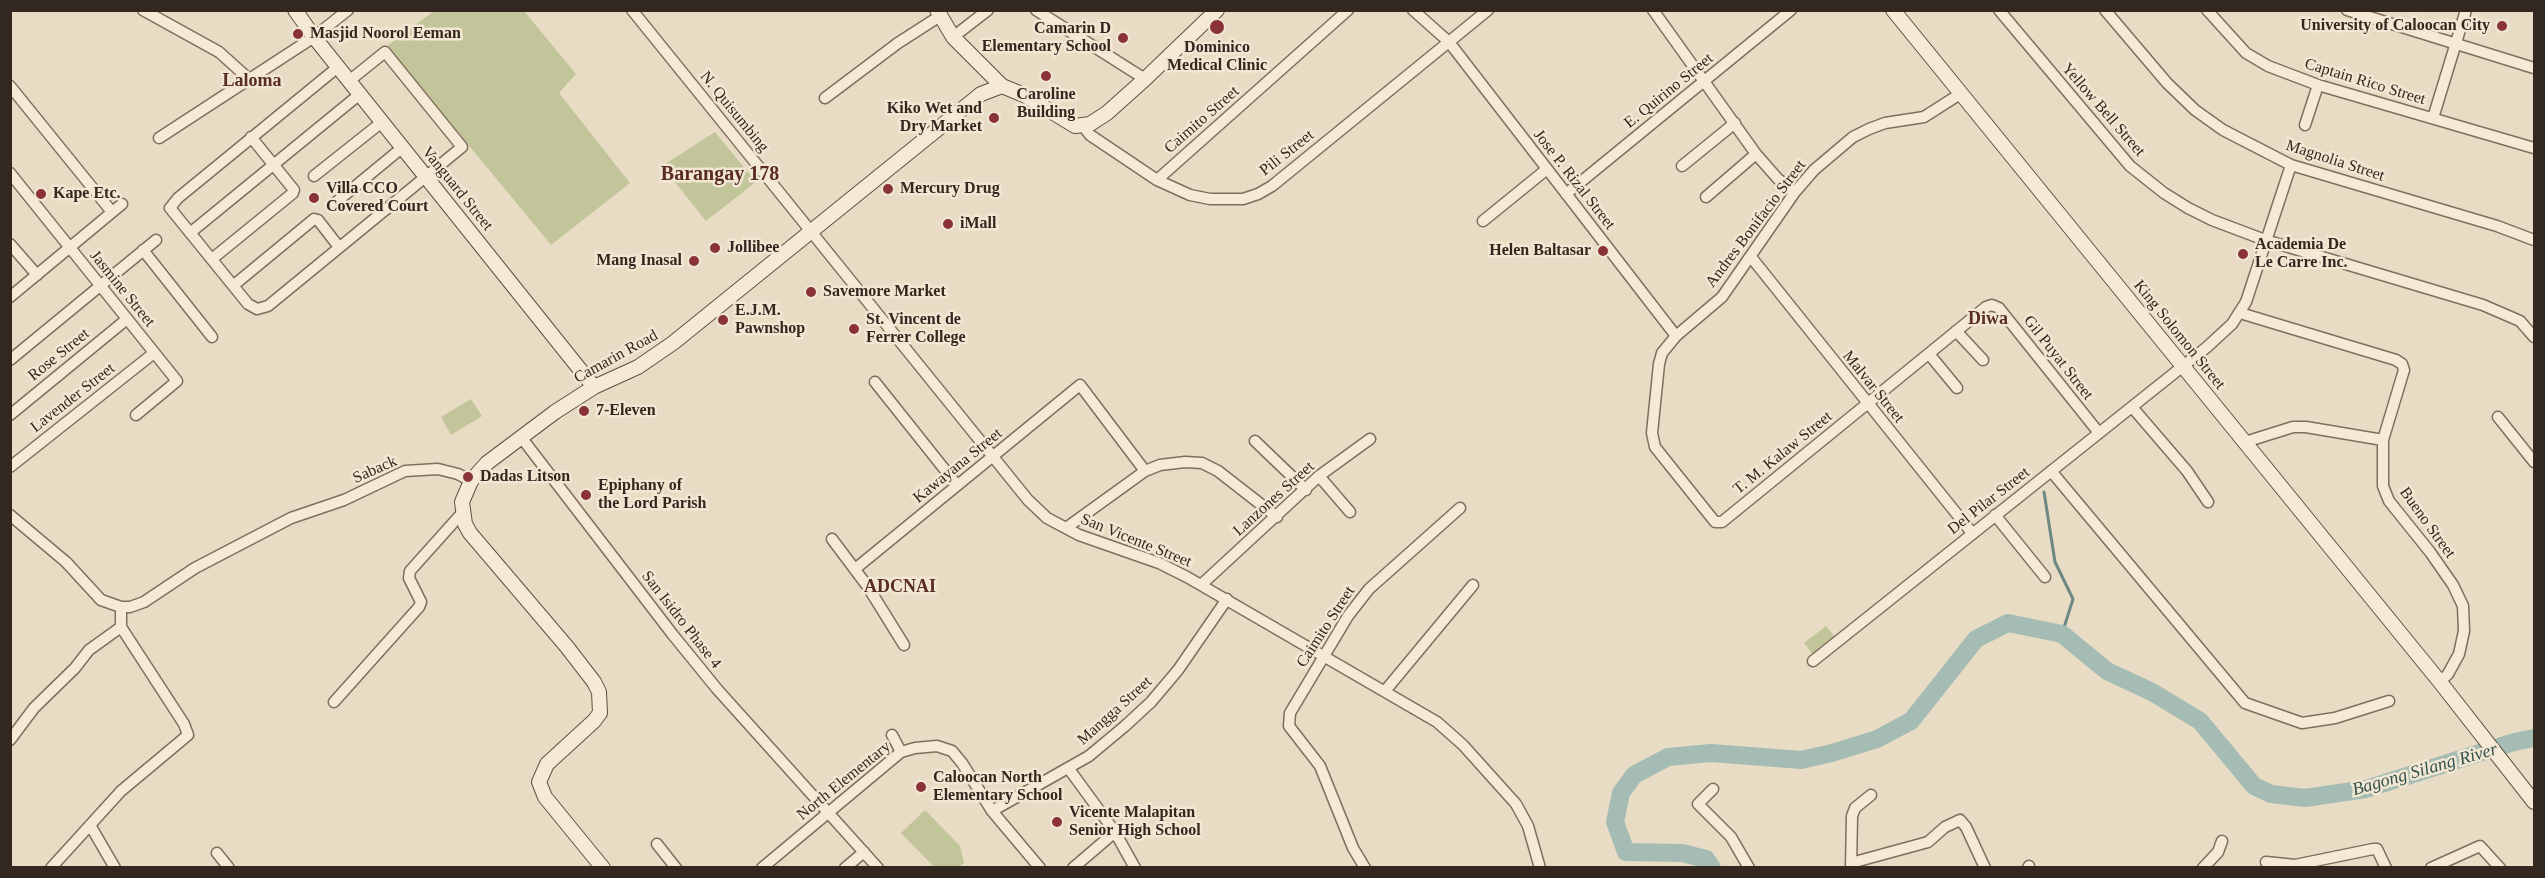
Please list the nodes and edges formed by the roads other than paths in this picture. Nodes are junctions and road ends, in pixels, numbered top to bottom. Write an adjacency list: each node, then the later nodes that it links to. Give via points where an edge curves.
1 (143, 10): 26 (street, via 219,52)
2 (296, 10): 20 (street, Vanguard Street)
3 (348, 10): 20 (street)
4 (633, 10): 61 (street, N. Quisumbing)
5 (988, 10): 21 (street)
6 (1036, 10): 27 (street)
7 (1217, 10): 27 (street)
8 (1348, 10): 53 (street, Caimito Street)
9 (1413, 10): 22 (street, Jose P. Rizal Street)
10 (1488, 10): 22 (street, Pili Street)
11 (1653, 10): 29 (street)
12 (1791, 10): 29 (street, E. Quirino Street)
13 (1893, 10): 34 (street, King Solomon Street)
14 (1999, 10): 64 (street, Yellow Bell Street, via 2130,166 2188,208)
15 (2105, 10): 47 (street, Magnolia Street, via 2195,111)
16 (2207, 10): 30 (street, Captain Rico Street, via 2246,53)
17 (2347, 10): 23 (street)
18 (2466, 10): 23 (street)
19 (938, 13): 21 (street); 35 (street)
20 (314, 37): 24 (street, Vanguard Street); 26 (street)
21 (953, 37): 32 (street)
22 (1449, 42): 49 (street, Jose P. Rizal Street); 53 (street, Pili Street, via 1258,194 1210,200)
23 (2456, 42): 25 (street); 36 (street)
24 (338, 67): 28 (street, Vanguard Street); 41 (street)
25 (2535, 68)
26 (249, 79): 42 (street)
27 (1145, 79): 40 (street, via 1098,120)
28 (349, 81): 33 (street, Vanguard Street); 52 (street, via 385,52 462,146)
29 (1704, 82): 38 (street); 55 (street, E. Quirino Street)
30 (2318, 85): 36 (street, Captain Rico Street); 39 (street)
31 (10, 86): 59 (street)
32 (1002, 86): 40 (street, via 1066,122); 61 (street, Camarin Road, via 974,99)
33 (360, 94): 37 (street, Vanguard Street); 46 (street)
34 (1960, 94): 54 (street, Andres Bonifacio Street, via 1924,117 1885,123 1853,137 1826,158); 87 (street, King Solomon Street)
35 (825, 99)
36 (2433, 118): 44 (street, Captain Rico Street)
37 (382, 122): 43 (street, Vanguard Street); 51 (street)
38 (1735, 123): 45 (street); 48 (street)
39 (2305, 125)
40 (1083, 126): 53 (street, Pili Street, via 1090,135)
41 (251, 137): 46 (street); 62 (street, via 172,204 172,211)
42 (159, 138)
43 (403, 147): 52 (street, Vanguard Street); 57 (street)
44 (2535, 148)
45 (1756, 154): 54 (street); 56 (street)
46 (273, 165): 62 (street); 71 (street, via 293,192)
47 (2291, 165): 64 (street); 65 (street, Magnolia Street)
48 (1682, 166)
49 (1547, 170): 55 (street, Jose P. Rizal Street); 60 (street)
50 (10, 173): 68 (street, Jasmine Street)
51 (314, 176)
52 (426, 176): 67 (street); 89 (street, Vanguard Street)
53 (1157, 180)
54 (1796, 192): 70 (street, Andres Bonifacio Street)
55 (1566, 194): 80 (street, Jose P. Rizal Street)
56 (1706, 197)
57 (335, 203)
58 (122, 204): 59 (street)
59 (112, 212): 68 (street)
60 (1482, 221)
61 (813, 232): 89 (street, Camarin Road, via 658,355); 102 (street, San Vicente Street)
62 (190, 233): 71 (street)
63 (156, 240): 69 (street)
64 (2265, 240): 77 (street); 81 (street, Yellow Bell Street, via 2483,305 2520,321)
65 (2535, 240)
66 (10, 244): 72 (street)
67 (339, 247): 74 (street, via 268,306 257,309 248,304); 74 (street, via 316,220)
68 (70, 248): 72 (street); 73 (street, Jasmine Street)
69 (143, 250): 73 (street); 82 (street)
70 (1751, 257): 80 (street, Andres Bonifacio Street, via 1722,297); 91 (street, Malvar Street)
71 (212, 259): 74 (street)
72 (37, 275): 75 (street)
73 (100, 285): 78 (street, Jasmine Street); 85 (street)
74 (234, 285)
75 (10, 297)
76 (1992, 304): 79 (street, T. M. Kalaw Street); 96 (street, Gil Puyat Street)
77 (2240, 313): 87 (street, via 2221,335); 99 (street, Bueno Street, via 2402,364 2404,370)
78 (127, 319): 83 (street, Jasmine Street); 93 (street, Rose Street)
79 (1956, 331): 84 (street, T. M. Kalaw Street); 86 (street)
80 (1676, 336): 118 (street, Andres Bonifacio Street, via 1659,364 1652,440 1659,454)
81 (2535, 337)
82 (212, 338)
83 (154, 353): 94 (street, Jasmine Street, via 177,381); 104 (street, Lavender Street)
84 (1929, 354): 90 (street); 91 (street, T. M. Kalaw Street)
85 (10, 360)
86 (1983, 360)
87 (2183, 366): 92 (street, Del Pilar Street); 101 (street, King Solomon Street)
88 (875, 382): 109 (street)
89 (594, 387): 97 (street, Camarin Road)
90 (1957, 388)
91 (1867, 404): 118 (street, T. M. Kalaw Street); 120 (street, Malvar Street)
92 (2132, 407): 96 (street, Del Pilar Street); 111 (street)
93 (10, 415)
94 (135, 415)
95 (2498, 417): 103 (street)
96 (2099, 433): 106 (street, Del Pilar Street)
97 (521, 437): 108 (street, Camarin Road); 144 (street, San Isidro Phase 4, via 717,689)
98 (1370, 439): 107 (street, Lanzones Street)
99 (2383, 440): 101 (street, via 2293,427); 132 (street, Bueno Street, via 2383,486 2389,501 2430,552 2463,606 2464,631 2458,654)
100 (1255, 441): 110 (street)
101 (2246, 442): 132 (street, King Solomon Street)
102 (991, 457): 105 (street, Kawayana Street, via 1080,386); 109 (street, Kawayana Street); 119 (street, San Vicente Street, via 1047,518)
103 (2535, 462)
104 (11, 467)
105 (1145, 471): 117 (street, via 1160,465 1202,463); 119 (street)
106 (2051, 471): 116 (street, Del Pilar Street); 134 (street, via 2245,703 2302,723 2336,718)
107 (1319, 476): 110 (street, Lanzones Street); 113 (street)
108 (471, 481): 114 (street, Camarin Road); 127 (street, Saback, via 438,469 405,471 344,500 291,518 195,568 144,602)
109 (957, 485): 122 (street, Kawayana Street)
110 (1306, 490): 117 (street, Lanzones Street)
111 (2208, 502)
112 (1460, 508): 130 (street, Caimito Street, via 1369,589)
113 (1350, 512)
114 (462, 513): 135 (street, via 410,571 409,579 422,602); 156 (street, via 475,541 567,647 598,692 601,707 594,721 547,764 538,782 545,798)
115 (10, 515): 127 (street, via 66,562 101,600)
116 (1995, 515): 120 (street, Del Pilar Street); 123 (street)
117 (1277, 517): 124 (street, Lanzones Street)
118 (1718, 524)
119 (1066, 528): 124 (street, San Vicente Street, via 1105,546 1159,563)
120 (1972, 533): 131 (street, Del Pilar Street)
121 (832, 538): 122 (street)
122 (855, 569): 129 (street)
123 (2045, 577)
124 (1201, 585): 126 (street, San Vicente Street)
125 (1473, 585): 133 (street)
126 (1227, 599): 130 (street, San Vicente Street); 139 (street, Mangga Street, via 1164,688 1106,743)
127 (121, 607): 128 (street)
128 (121, 627): 137 (street, via 89,650 34,708); 145 (street, via 188,735 121,791)
129 (904, 645)
130 (1323, 656): 133 (street, San Vicente Street); 164 (street, Caimito Street, via 1290,713 1289,726 1320,766 1353,848)
131 (1813, 661)
132 (2440, 682): 142 (street, King Solomon Street)
133 (1386, 691): 165 (street, San Vicente Street, via 1444,728 1500,784 1523,814)
134 (2389, 701)
135 (334, 702)
136 (892, 735): 138 (street)
137 (10, 740)
138 (901, 752): 143 (street, North Elementary, via 927,746 951,751); 144 (street, North Elementary)
139 (1069, 769): 143 (street, Mangga Street); 146 (street)
140 (1713, 789): 166 (street, via 1698,803 1731,837)
141 (1871, 795): 152 (street, via 1855,808 1852,816)
142 (2535, 802)
143 (992, 811): 161 (street, North Elementary)
144 (829, 812): 149 (street, San Isidro Phase 4); 158 (street, North Elementary)
145 (90, 825): 153 (street); 154 (street)
146 (1115, 832): 162 (street); 163 (street)
147 (2222, 841): 168 (street, via 2218,852)
148 (657, 844): 157 (street)
149 (864, 852): 159 (street); 160 (street, San Isidro Phase 4)
150 (217, 853): 155 (street)
151 (2266, 862): 169 (street, via 2295,865 2377,849)
152 (1851, 865): 167 (street, via 1928,842 1960,820)
153 (52, 867)
154 (115, 867)
155 (229, 867)
156 (603, 867)
157 (676, 867)
158 (762, 867)
159 (845, 867)
160 (878, 867)
161 (1040, 867)
162 (1073, 867)
163 (1135, 867)
164 (1365, 867)
165 (1540, 867)
166 (1749, 867)
167 (1985, 867)
168 (2203, 867)
169 (2386, 867)
170 (2431, 867): 171 (street, via 2480,846)
171 (2500, 867)

